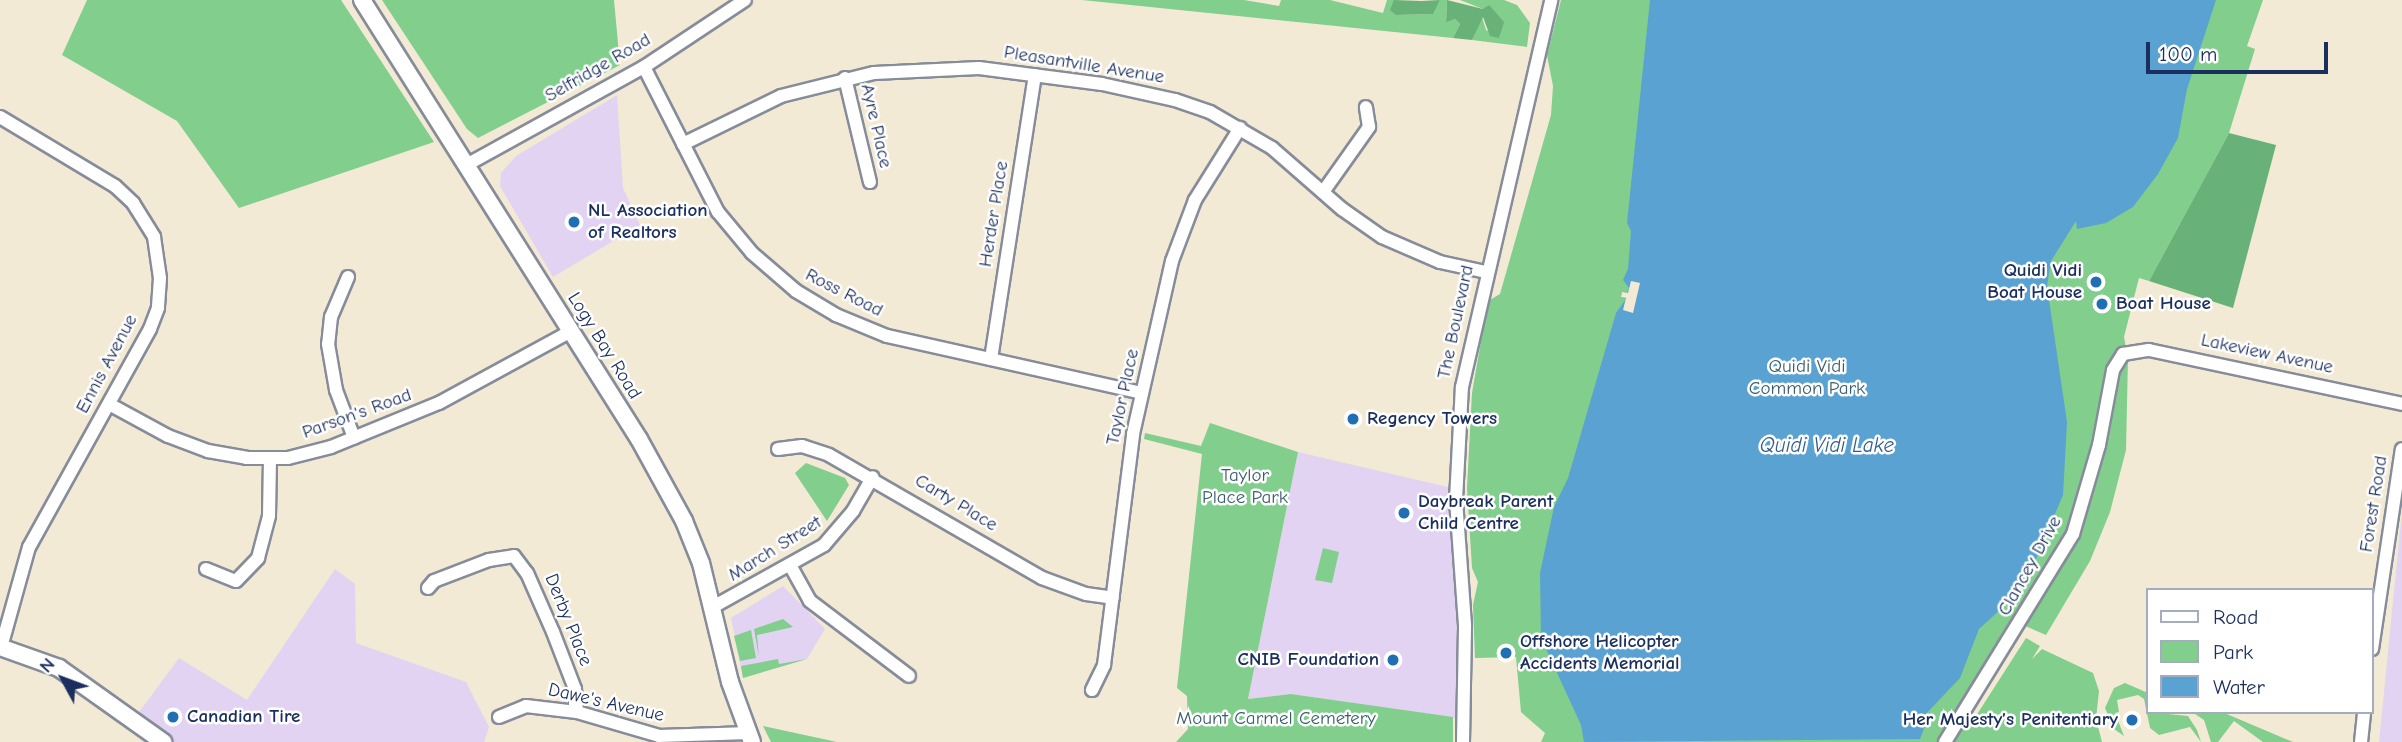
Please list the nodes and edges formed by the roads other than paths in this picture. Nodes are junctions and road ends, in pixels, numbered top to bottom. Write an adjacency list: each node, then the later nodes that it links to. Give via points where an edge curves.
1 (362, 0): 11 (main road, Logy Bay Road)
2 (745, 0): 4 (street, Selfridge Road)
3 (1551, 0): 14 (street, The Boulevard)
4 (644, 66): 10 (street, Ross Road); 11 (street, Selfridge Road)
5 (1035, 75): 6 (street, Pleasantville Avenue, via 979,68 902,70); 9 (street, Pleasantville Avenue, via 1175,100); 18 (street, Herder Place)
6 (845, 78): 10 (street, Pleasantville Avenue, via 781,96); 12 (street, Ayre Place)
7 (1366, 107): 13 (street, via 1369,127)
8 (0, 117): 20 (street, Ennis Avenue, via 115,186 133,202 154,237 160,278 158,308)
9 (1240, 128): 13 (street, Pleasantville Avenue); 19 (street, Taylor Place, via 1182,228)
10 (683, 144): 18 (street, Ross Road, via 733,233 796,291 862,327)
11 (468, 164): 16 (main road, Logy Bay Road)
12 (870, 183)
13 (1323, 192): 14 (street, Pleasantville Avenue, via 1392,242 1440,262)
14 (1486, 272): 41 (street, The Boulevard, via 1466,357 1459,417 1456,500 1465,625)
15 (348, 277): 22 (street, via 331,317 328,344 336,390)
16 (569, 332): 22 (street, Parson's Road, via 471,388); 31 (main road, Logy Bay Road, via 639,439 684,521 701,563)
17 (2123, 354): 21 (street, Lakeview Avenue, via 2149,350); 42 (street, Clancey Drive, via 2113,370 2096,457 2073,534)
18 (991, 359): 19 (street, Ross Road)
19 (1142, 393): 30 (street, Taylor Place)
20 (109, 404): 25 (street, Parson's Road, via 185,444 227,455); 33 (street, Ennis Avenue, via 29,547)
21 (2402, 404)
22 (354, 438): 25 (street, Parson's Road, via 311,453)
23 (778, 449): 26 (street, Carty Place, via 802,446)
24 (2402, 449): 32 (street, Forest Road)
25 (270, 459): 28 (street, via 269,516 258,558 236,581)
26 (873, 477): 27 (street, March Street, via 838,532); 30 (street, Carty Place, via 1042,578)
27 (790, 565): 31 (street, March Street); 34 (street, via 810,601 823,614)
28 (206, 569)
29 (428, 588): 36 (street, Derby Place, via 434,581 489,560 514,556 527,573 553,632 575,689)
30 (1113, 598): 35 (street, Taylor Place, via 1104,665)
31 (711, 608): 39 (main road, Logy Bay Road)
32 (2374, 636)
33 (1, 647): 40 (main road, via 59,668)
34 (909, 676)
35 (1092, 690)
36 (577, 712): 38 (street, Dawe's Avenue, via 526,706); 39 (street, Dawe's Avenue, via 659,736)
37 (2364, 714): 43 (street)
38 (499, 717)
39 (750, 737)
40 (163, 742)
41 (1463, 742)
42 (1945, 742)
43 (2361, 742)

